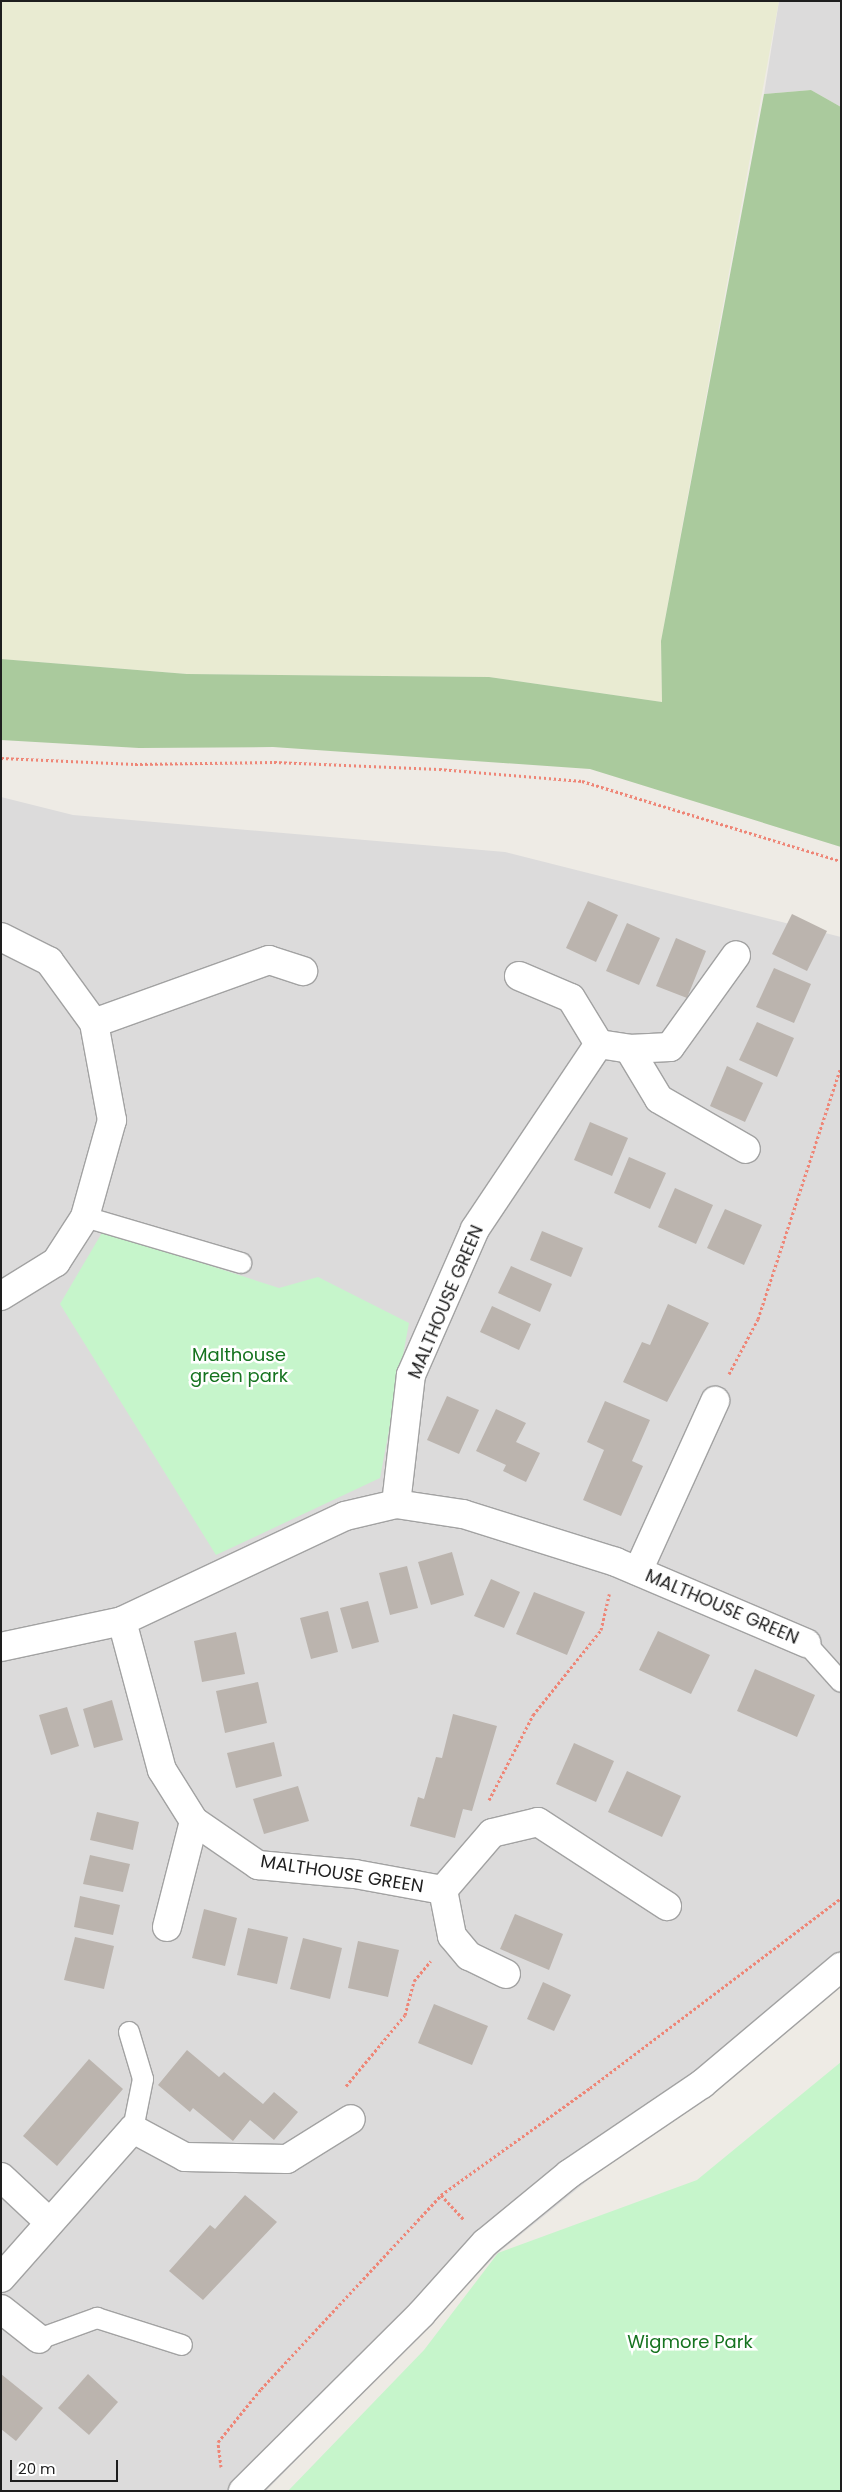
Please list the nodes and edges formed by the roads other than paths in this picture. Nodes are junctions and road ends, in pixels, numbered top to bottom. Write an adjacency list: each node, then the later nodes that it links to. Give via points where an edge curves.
1 (1, 937): 5 (street, via 49,961)
2 (736, 955): 7 (street, via 670,1047)
3 (303, 971): 5 (street, via 269,960)
4 (519, 976): 6 (street, via 572,998)
5 (94, 1023): 9 (street, via 112,1120)
6 (599, 1044): 7 (street); 13 (street, MALTHOUSE GREEN, via 475,1229 411,1375)
7 (629, 1049): 8 (street, via 659,1099)
8 (746, 1149)
9 (85, 1217): 10 (lane); 11 (street, via 56,1262)
10 (241, 1263)
11 (1, 1296)
12 (715, 1401): 14 (street, MALTHOUSE GREEN)
13 (396, 1504): 14 (street, MALTHOUSE GREEN, via 463,1514); 15 (street, MALTHOUSE GREEN, via 345,1516)
14 (627, 1566): 16 (street, MALTHOUSE GREEN)
15 (122, 1621): 17 (street, MALTHOUSE GREEN); 19 (street, MALTHOUSE GREEN, via 162,1770)
16 (806, 1643): 18 (lane)
17 (1, 1647)
18 (841, 1682)
19 (194, 1821): 20 (street, MALTHOUSE GREEN, via 258,1864 356,1874); 22 (street)
20 (442, 1890): 21 (street, MALTHOUSE GREEN, via 492,1833 538,1822); 24 (street, MALTHOUSE GREEN, via 452,1936 469,1956)
21 (667, 1906)
22 (167, 1928)
23 (841, 1967): 34 (street, via 702,2084 569,2174 485,2243 421,2314)
24 (506, 1974)
25 (129, 2032): 27 (lane, via 143,2079)
26 (351, 2119): 27 (street, via 286,2159 185,2156)
27 (133, 2129): 29 (street)
28 (1, 2177): 29 (street)
29 (48, 2222): 30 (street)
30 (1, 2278)
31 (1, 2309): 32 (street)
32 (39, 2339): 33 (lane, via 97,2318)
33 (182, 2345)
34 (233, 2484)

